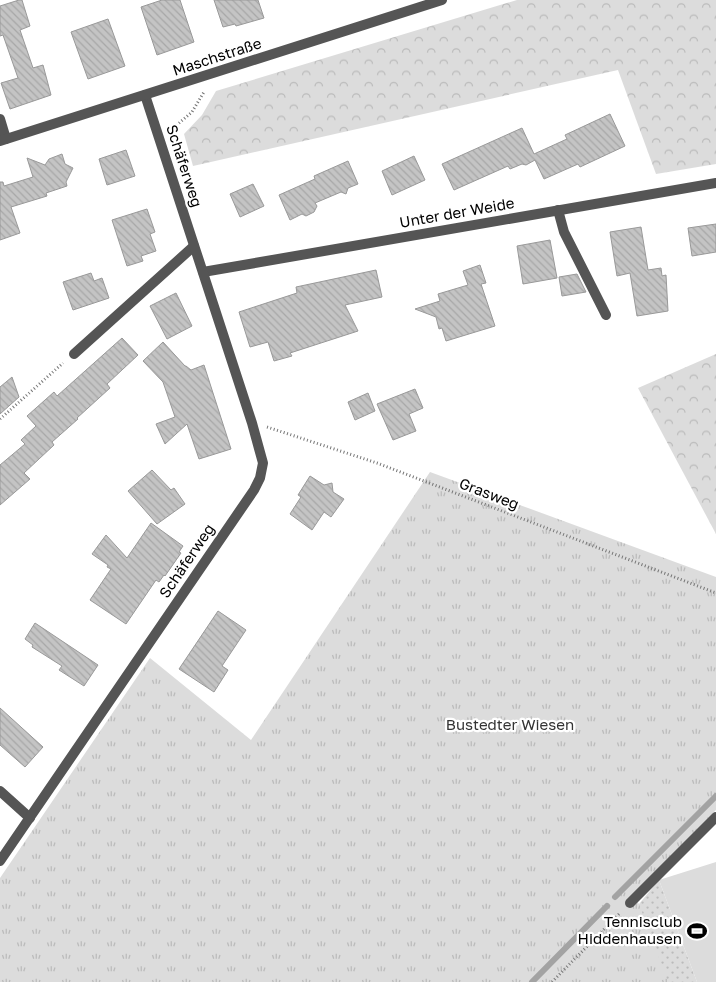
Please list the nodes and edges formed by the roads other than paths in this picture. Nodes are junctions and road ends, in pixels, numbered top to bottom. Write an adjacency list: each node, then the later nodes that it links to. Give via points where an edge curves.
1 (442, 0): 2 (street, Maschstraße)
2 (145, 95): 4 (street, Maschstraße); 7 (street, Schäferweg)
3 (0, 118): 4 (street)
4 (3, 140)
5 (716, 183): 6 (street, Unter der Weide)
6 (558, 210): 8 (street, Unter der Weide); 9 (street, via 564,232)
7 (194, 246): 8 (street, Schäferweg); 10 (street)
8 (203, 272): 12 (street, Schäferweg, via 252,422 263,463 260,478)
9 (606, 315)
10 (74, 354)
11 (0, 791): 12 (street)
12 (30, 818): 14 (street, Schäferweg)
13 (716, 818): 15 (street)
14 (0, 861)
15 (630, 903)

